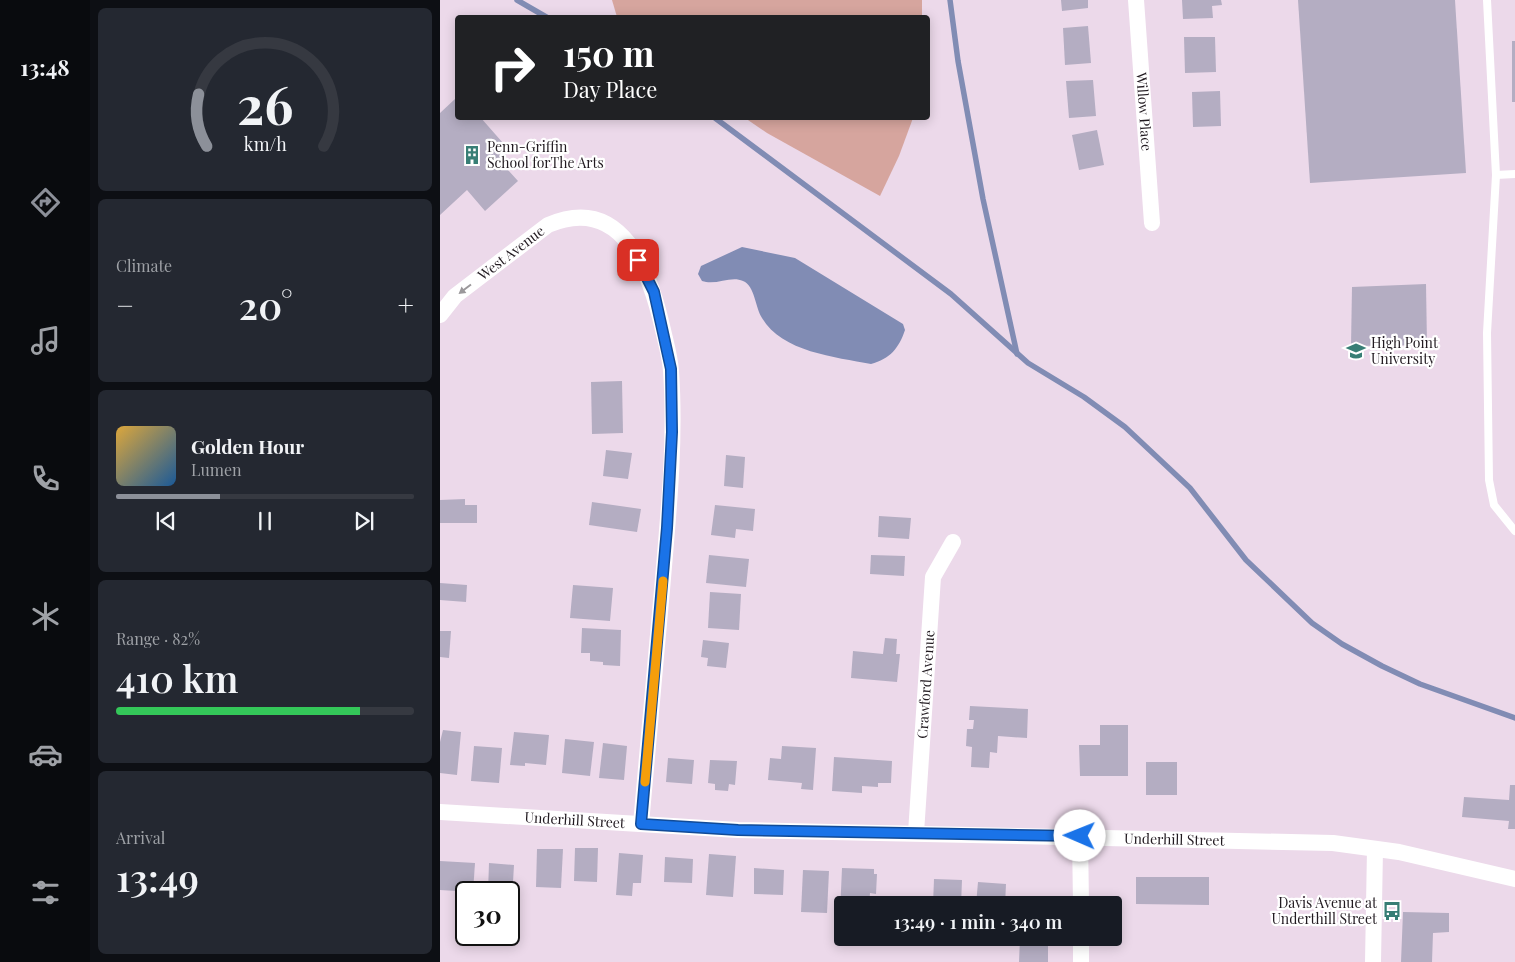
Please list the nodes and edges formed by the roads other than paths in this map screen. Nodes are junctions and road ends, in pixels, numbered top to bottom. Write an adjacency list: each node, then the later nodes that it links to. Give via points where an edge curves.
1 (1136, 0): 5 (street, Willow Place)
2 (1487, 0): 4 (lane)
3 (1515, 174): 4 (lane)
4 (1496, 175): 7 (lane, via 1487,333 1488,480 1494,505)
5 (1152, 223)
6 (440, 315): 10 (street, West Avenue, one-way to 6, via 667,528 672,432 671,369 654,292 630,244 612,226 596,218 565,218 548,225 455,296)
7 (1515, 531)
8 (953, 542): 11 (street, Crawford Avenue, via 932,577)
9 (440, 812): 10 (street, Underhill Street)
10 (641, 824): 11 (street, Underhill Street, via 738,830)
11 (916, 833): 12 (street, Underhill Street)
12 (1080, 836): 13 (street, Underhill Street, via 1333,843); 15 (street)
13 (1376, 849): 14 (street, Underhill Street); 18 (street)
14 (1515, 879)
15 (1081, 896)
16 (1081, 946): 17 (street)
17 (1081, 962)
18 (1373, 962)

